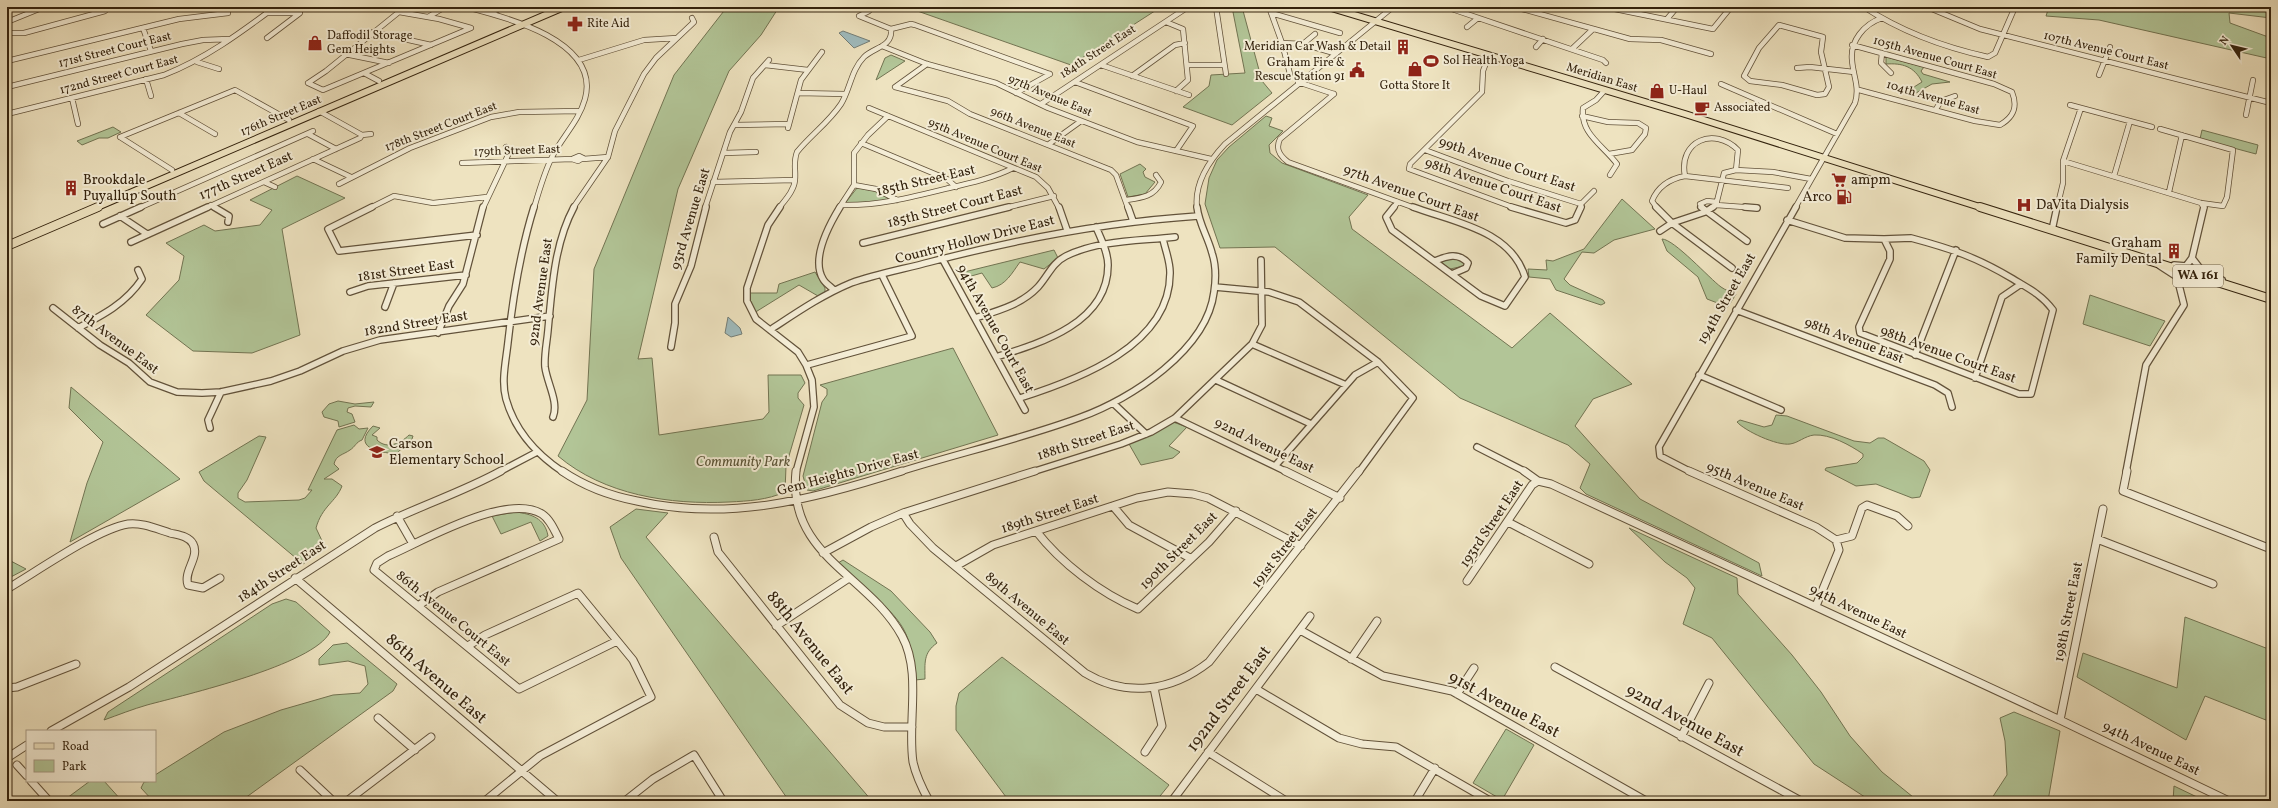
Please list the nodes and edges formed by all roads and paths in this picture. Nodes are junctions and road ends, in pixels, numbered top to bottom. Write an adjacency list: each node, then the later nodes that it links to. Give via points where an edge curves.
1 (44, 7): 36 (street)
2 (275, 7): 27 (street, 172nd Street Court East)
3 (445, 7): 30 (street)
4 (466, 7): 28 (street, Gem Heights Drive East)
5 (504, 7): 28 (street)
6 (555, 7): 38 (main road, 176th Street East)
7 (564, 7): 38 (main road, 176th Street East)
8 (1188, 7): 37 (street, 184th Street East)
9 (1216, 7): 79 (street)
10 (1269, 7): 29 (street)
11 (1328, 7): 35 (main road, WA 161)
12 (1393, 7): 35 (street, Gem Heights Drive East)
13 (1446, 7): 32 (street)
14 (1515, 7): 42 (street)
15 (1605, 7): 22 (street)
16 (1677, 7): 34 (street)
17 (1731, 7): 34 (street, via 1713,29)
18 (1864, 7): 33 (street)
19 (1927, 7): 47 (street, 107th Avenue Court East, via 1964,24)
20 (2015, 7): 47 (street)
21 (2263, 7): 23 (street)
22 (1620, 9): 34 (street)
23 (2271, 9)
24 (104, 11): 44 (street, via 16,35)
25 (868, 11): 41 (street, via 859,16)
26 (228, 13): 40 (street, via 193,16)
27 (266, 13): 48 (street, via 300,13); 50 (street, 172nd Street Court East)
28 (490, 13): 38 (street, Gem Heights Drive East)
29 (1271, 13): 45 (street); 53 (street)
30 (428, 17): 43 (street, via 399,12); 55 (street, via 471,28)
31 (692, 18): 49 (street, 92nd Avenue East, via 694,22)
32 (1478, 18): 39 (street); 51 (street)
33 (1882, 18): 47 (street, via 1927,39 1990,57 1995,53); 56 (street, via 1864,27)
34 (1667, 19)
35 (1375, 21): 63 (street, Gem Heights Drive East); 67 (main road, Meridian East / WA 161)
36 (7, 22)
37 (1166, 22): 52 (street, via 1183,29); 77 (street, 184th Street East)
38 (519, 24): 68 (street, Gem Heights Drive East, via 557,41); 93 (main road, 176th Street East); 116 (main road, 176th Street East)
39 (1467, 27)
40 (143, 28): 61 (street); 71 (street)
41 (891, 29): 57 (street, via 892,36 889,42); 102 (street, via 915,25 1050,74)
42 (1592, 30): 60 (street); 66 (street, via 1632,39 1661,40)
43 (373, 32): 55 (street); 65 (street)
44 (7, 33)
45 (1340, 33)
46 (1315, 34): 54 (street)
47 (2002, 35): 70 (street, 107th Avenue Court East)
48 (267, 38)
49 (677, 38): 68 (street, via 644,40); 146 (street, 92nd Avenue East, via 644,74 615,131)
50 (229, 39): 61 (street, 171st Street Court East, via 203,40); 72 (street, 172nd Street Court East)
51 (1543, 39): 58 (street); 60 (street)
52 (1185, 43): 78 (street); 90 (street, via 1175,45)
53 (1282, 43): 54 (street); 88 (street)
54 (1303, 44): 63 (street)
55 (431, 45): 73 (street)
56 (1852, 45): 64 (street, 105th Avenue Court East); 84 (street, via 1850,58)
57 (882, 46): 75 (street, 97th Avenue East); 104 (street, via 869,52 862,59)
58 (1536, 47)
59 (2110, 47): 70 (street)
60 (1572, 48): 74 (street)
61 (151, 51): 97 (street, 171st Street Court East)
62 (822, 52): 83 (street)
63 (1334, 53): 95 (street, Gem Heights Drive East)
64 (1882, 53): 86 (street, via 1881,63); 128 (street, 105th Avenue Court East, via 1989,83 2012,92 2016,106 2012,117)
65 (345, 54): 73 (street); 85 (street, via 326,72 308,82 323,90)
66 (1710, 54)
67 (1489, 55): 99 (main road, Meridian East / WA 161); 140 (street, via 1483,71 1482,92)
68 (579, 60): 117 (street, Gem Heights Drive East, via 588,80)
69 (769, 60): 76 (street, 93rd Avenue East)
70 (2106, 60): 89 (street); 108 (street, 107th Avenue Court East)
71 (7, 62)
72 (197, 62): 81 (street); 91 (street, 172nd Street Court East)
73 (389, 63): 85 (street)
74 (1606, 63)
75 (927, 64): 102 (street, 97th Avenue East, via 980,78); 137 (street, 96th Avenue East, via 895,87 948,101 970,114)
76 (765, 65): 83 (street); 127 (street, 93rd Avenue East, via 753,78)
77 (1101, 65): 90 (street); 94 (street, 184th Street East)
78 (1188, 65): 79 (street); 101 (street, via 1187,83)
79 (1223, 66): 87 (street)
80 (1797, 68): 82 (street)
81 (219, 69)
82 (1825, 69): 82 (street, via 1829,87 1825,94 1819,96 1745,78 1745,71 1777,26 1787,26 1822,37 1821,52); 84 (street)
83 (808, 70): 103 (street, via 801,80)
84 (1854, 72): 100 (street)
85 (364, 73): 93 (street)
86 (1892, 73)
87 (1226, 74)
88 (1290, 74)
89 (2099, 75)
90 (1132, 76): 101 (street)
91 (146, 79): 106 (street); 109 (street, 172nd Street Court East)
92 (2254, 80): 108 (street)
93 (379, 81): 98 (main road, 176th Street East)
94 (1074, 82): 111 (street, 184th Street East); 141 (street, via 1193,126)
95 (1298, 82): 150 (street, Gem Heights Drive East, via 1224,144); 178 (street, 97th Avenue Court East, via 1334,94 1280,139 1277,147 1279,154 1288,162)
96 (1722, 84): 133 (street)
97 (7, 87)
98 (361, 89): 116 (main road); 123 (main road, 176th Street East)
99 (1605, 90): 122 (street, via 1596,100 1583,108); 147 (main road, Meridian East / WA 161)
100 (1859, 90): 115 (street, 104th Avenue East); 133 (street, 194th Street East, via 1855,103)
101 (1176, 91): 105 (street)
102 (1016, 92): 111 (street, 97th Avenue East)
103 (798, 93): 104 (street); 127 (street, via 788,126)
104 (845, 94): 163 (street, via 840,104 797,152 794,160)
105 (1189, 95)
106 (152, 96)
107 (1955, 96): 115 (street, via 1941,102)
108 (2250, 97): 110 (street, 107th Avenue Court East); 120 (street)
109 (72, 98): 119 (street, 172nd Street Court East); 126 (street)
110 (2271, 103)
111 (1041, 104): 124 (street, 97th Avenue East)
112 (2070, 105): 114 (street)
113 (870, 108): 121 (street, 95th Avenue Court East)
114 (2081, 108): 125 (street); 152 (street)
115 (1936, 109): 128 (street, 104th Avenue East)
116 (319, 111): 134 (street); 145 (main road, 176th Street East)
117 (580, 111): 149 (street, Gem Heights Drive East); 161 (street, 178th Street Court East, via 519,112 491,117 410,148)
118 (179, 113): 123 (street, via 235,90); 131 (street); 156 (street, via 120,137)
119 (7, 114)
120 (2246, 115)
121 (888, 116): 136 (street); 154 (street, 95th Avenue Court East)
122 (1582, 116): 144 (street, via 1584,129); 144 (street, via 1608,122 1638,123 1646,128 1645,134 1632,150)
123 (289, 120): 145 (main road); 156 (main road, 176th Street East)
124 (1081, 121): 137 (street); 141 (street, 97th Avenue East, via 1137,142)
125 (2130, 121): 129 (street); 160 (street)
126 (78, 124)
127 (734, 125): 143 (street, 93rd Avenue East)
128 (2000, 125)
129 (2152, 127)
130 (2160, 129): 135 (street)
131 (215, 134)
132 (371, 134): 134 (street, 177th Street East)
133 (1837, 134): 147 (street, 194th Street East)
134 (362, 135): 139 (street, 177th Street East)
135 (2182, 135): 173 (street); 181 (street, via 2225,146 2234,152 2227,197 2223,206)
136 (861, 143): 168 (street, via 854,153); 170 (street, via 947,179)
137 (1049, 144): 177 (street, 96th Avenue East, via 1111,170 1116,175)
138 (506, 147): 151 (street, via 509,153)
139 (336, 149): 148 (street, 177th Street East); 187 (street, via 311,133)
140 (1425, 150): 182 (street, 99th Avenue Court East); 182 (street, 98th Avenue Court East, via 1410,164 1410,169 1498,203 1569,223 1577,216 1581,209)
141 (1176, 151): 150 (street, 97th Avenue East)
142 (756, 152): 143 (street)
143 (724, 153): 166 (street, 93rd Avenue East)
144 (1609, 154): 158 (street, via 1617,164)
145 (216, 155): 179 (main road, 176th Street East)
146 (608, 157): 149 (street, 179th Street East, via 583,158 576,161); 233 (street, 92nd Avenue East, via 573,208 566,223 557,256)
147 (1824, 158): 162 (street, 194th Street East); 196 (main road, Meridian East / WA 161)
148 (313, 159): 161 (street); 165 (street, 177th Street East)
149 (550, 159): 151 (street, 179th Street East); 235 (street, Gem Heights Drive East, via 520,260)
150 (1211, 159): 188 (street, Gem Heights Drive East, via 1200,185)
151 (507, 160): 153 (street, 179th Street East); 175 (street)
152 (2063, 161): 160 (street); 196 (street, via 2063,183)
153 (462, 163)
154 (1013, 168): 170 (street, 185th Street East, via 992,178); 174 (street, 95th Avenue Court East, via 1043,182)
155 (1736, 170): 159 (street, via 1738,150 1735,146 1721,139 1703,138 1693,145 1684,157 1682,166); 162 (street, via 1773,172); 164 (street, via 1726,171)
156 (171, 171): 179 (main road); 203 (main road, 176th Street East)
157 (1156, 175): 177 (street, via 1161,182 1156,191 1145,197)
158 (1610, 175)
159 (1685, 176): 164 (street); 192 (street, via 1665,182 1653,197 1653,204)
160 (2114, 176): 173 (street)
161 (351, 177): 167 (street, 178th Street Court East)
162 (1811, 179): 189 (street, 194th Street East)
163 (795, 180): 166 (street); 237 (street, via 793,188 768,225 747,288 746,304 751,315)
164 (1721, 180): 171 (street); 180 (street)
165 (264, 182): 169 (street); 184 (street, 177th Street East)
166 (712, 182): 240 (street, 93rd Avenue East, via 691,266 675,304)
167 (339, 184)
168 (854, 185): 176 (street, via 876,189); 183 (street)
169 (275, 187)
170 (956, 187): 176 (street, 185th Street East)
171 (1788, 188)
172 (1594, 190): 182 (street, via 1585,202)
173 (2169, 192): 181 (street)
174 (1054, 196): 195 (street, 95th Avenue Court East); 206 (street, 185th Street Court East)
175 (487, 197): 199 (street); 199 (street, via 433,203 394,196 328,229 339,251)
176 (897, 200): 183 (street, 185th Street East, via 868,206)
177 (1126, 200): 190 (street, 96th Avenue East)
178 (1398, 202): 213 (street, via 1386,216 1389,226); 217 (street, 97th Avenue Court East, via 1500,241 1506,245 1523,270 1523,282 1505,306 1486,299)
179 (106, 203): 207 (main road, 176th Street East)
180 (1717, 203): 185 (street); 186 (street); 186 (street, via 1703,202 1700,207)
181 (2201, 203): 210 (street, via 2204,207)
182 (1580, 204)
183 (841, 205): 225 (street, via 827,228 818,265 823,280)
184 (211, 206): 191 (street, via 229,216); 198 (street, 177th Street East)
185 (1757, 208)
186 (1705, 212): 192 (street); 204 (street)
187 (120, 216): 193 (street); 198 (street)
188 (1198, 216): 190 (street, Country Hollow Drive East); 224 (street, Gem Heights Drive East, via 1215,263)
189 (1787, 220): 202 (street, via 1845,238); 232 (street, 194th Street East)
190 (1134, 221): 194 (street, Country Hollow Drive East)
191 (228, 222)
192 (1672, 223): 197 (street); 215 (street)
193 (103, 224)
194 (1096, 227): 195 (street, Country Hollow Drive East); 208 (street)
195 (1067, 230): 211 (street, Country Hollow Drive East)
196 (2052, 230): 214 (main road, WA 161)
197 (1660, 231)
198 (147, 234): 205 (street, 177th Street East)
199 (477, 235): 218 (street)
200 (1175, 237): 201 (street)
201 (1163, 239): 208 (street); 250 (street, via 1170,257 1169,288 1165,300 1147,330 1117,357 1098,369 1059,387)
202 (1884, 239): 209 (street, via 1916,239); 241 (street, 98th Avenue Court East, via 1890,251 1890,259 1859,327 1860,333)
203 (7, 241)
204 (1747, 241)
205 (131, 242)
206 (863, 243)
207 (7, 246)
208 (1104, 247): 234 (street, via 1077,252 1060,260 1047,270 1039,285 1026,298 1007,308); 242 (street, via 1108,275 1101,294 1088,312 1076,323 1050,339)
209 (1956, 250): 222 (street, via 1982,261); 241 (street)
210 (2192, 258): 214 (street, via 2186,266); 226 (street, via 2202,271)
211 (943, 260): 219 (street, Country Hollow Drive East); 234 (street, 94th Avenue Court East)
212 (1261, 260): 228 (street, 188th Street East)
213 (1435, 261): 217 (street); 217 (street, via 1450,255 1459,256 1468,263 1466,268)
214 (2151, 261): 220 (main road, WA 161); 223 (street, via 2175,275)
215 (1732, 268)
216 (138, 270): 236 (street, via 142,279 132,294)
217 (1452, 274)
218 (466, 275): 221 (street, 181st Street East); 238 (street)
219 (882, 275): 225 (street, Country Hollow Drive East); 244 (street, via 912,336)
220 (2200, 276): 223 (street); 226 (main road, WA 161)
221 (394, 283): 227 (street, 181st Street East, via 368,286); 230 (street)
222 (2021, 284): 246 (street, via 2002,297); 246 (street, 98th Avenue Court East, via 2050,303 2053,310 2031,394 2019,394)
223 (2180, 284): 280 (street, via 2184,305 2146,365 2123,491)
224 (1215, 287): 228 (street); 251 (street, Gem Heights Drive East, via 1207,315 1193,340 1180,355 1153,379)
225 (834, 290): 237 (street, Country Hollow Drive East)
226 (2244, 290): 229 (main road, WA 161)
227 (350, 292)
228 (1261, 292): 239 (street, 188th Street East, via 1262,325); 243 (street, via 1299,302)
229 (2271, 299)
230 (385, 307)
231 (53, 308): 236 (street, 87th Avenue East)
232 (1736, 310): 245 (street, 194th Street East); 252 (street, 98th Avenue East, via 1935,385 1948,393)
233 (550, 316): 235 (street, 182nd Street East); 255 (street, 92nd Avenue East, via 545,365 556,409)
234 (975, 318): 242 (street, 94th Avenue Court East)
235 (510, 322): 238 (street, 182nd Street East); 261 (street, Gem Heights Drive East, via 505,365 506,398 514,421)
236 (78, 328): 249 (street, 87th Avenue East, via 157,386 186,393)
237 (770, 330): 244 (street, via 798,352)
238 (438, 333): 249 (street, 182nd Street East, via 363,345 287,376)
239 (1252, 344): 247 (street, 188th Street East); 248 (street)
240 (671, 347)
241 (1915, 355): 246 (street, 98th Avenue Court East)
242 (996, 357): 250 (street, 94th Avenue Court East)
243 (1378, 362): 248 (street, via 1355,375); 265 (street, 191st Street East, via 1413,398)
244 (808, 365): 266 (street, via 815,392 813,417 798,456)
245 (1699, 375): 254 (street); 262 (street, 194th Street East, via 1661,441)
246 (1975, 378)
247 (1216, 380): 256 (street, 188th Street East); 257 (street)
248 (1346, 385): 257 (street)
249 (221, 392): 258 (street, via 208,420)
250 (1020, 398): 253 (street, 94th Avenue Court East)
251 (1113, 404): 259 (street); 266 (street, Gem Heights Drive East, via 1066,422)
252 (1952, 407)
253 (1025, 410)
254 (1781, 410)
255 (553, 417)
256 (1175, 418): 259 (street, 188th Street East); 263 (street, 92nd Avenue East)
257 (1311, 424): 263 (street)
258 (210, 428)
259 (1146, 434): 270 (street, 188th Street East)
260 (1477, 447): 264 (street, 94th Avenue East)
261 (537, 452): 266 (street, Gem Heights Drive East, via 557,469 587,485 652,504 704,509); 271 (street, 184th Street East, via 485,480)
262 (1660, 456): 277 (street, 95th Avenue East, via 1680,468 1816,527)
263 (1275, 466): 265 (street, 92nd Avenue East)
264 (1538, 481): 272 (street, 193rd Street East, via 1532,485); 292 (street, 94th Avenue East, via 1551,484)
265 (1340, 498): 279 (street, 191st Street East)
266 (798, 501): 281 (street, via 805,530)
267 (1113, 506): 269 (street, 189th Street East, via 1155,493 1193,494); 274 (street, 189th Street East); 282 (street, via 1129,525)
268 (2103, 509): 276 (street, 198th Street East)
269 (1236, 511): 279 (street, 189th Street East); 282 (street, 190th Street East, via 1209,542)
270 (903, 513): 281 (street, 188th Street East); 284 (street, 89th Avenue East, via 916,532)
271 (397, 516): 278 (street); 286 (street, 184th Street East)
272 (1508, 522): 283 (street); 288 (street, 193rd Street East)
273 (1908, 526): 277 (street, via 1897,516 1867,505 1862,508 1852,536)
274 (1036, 531): 282 (street, 190th Street East, via 1051,550 1085,576 1138,609); 284 (street, 189th Street East, via 993,545)
275 (714, 537): 295 (street, 88th Avenue East, via 718,552)
276 (2097, 539): 289 (street); 309 (street, 198th Street East)
277 (1837, 542): 292 (street, via 1836,560)
278 (413, 544): 291 (street, 86th Avenue Court East, via 388,556 374,567 378,574); 291 (street, via 493,511 511,508 531,509 548,519 559,539 438,592)
279 (1301, 546): 305 (street, 191st Street East, via 1209,662 1186,678)
280 (2271, 549)
281 (823, 553): 287 (street)
282 (1190, 558)
283 (1589, 564)
284 (956, 566): 305 (street, 89th Avenue East, via 1086,673 1122,688)
285 (220, 578): 290 (street, via 203,588 188,585 187,574 195,554 193,543 188,538 130,524 117,527)
286 (295, 578): 311 (street, 184th Street East, via 124,690); 322 (street, 86th Avenue East)
287 (849, 578): 295 (street); 310 (street, via 888,616 904,639 911,677)
288 (1467, 581)
289 (2213, 584)
290 (7, 589)
291 (418, 606): 298 (street, 86th Avenue Court East)
292 (1816, 606): 309 (street, 94th Avenue East)
293 (1310, 616): 296 (street, 192nd Street East)
294 (1377, 621): 299 (street)
295 (776, 626): 310 (street, 88th Avenue East, via 846,710 868,723 884,727)
296 (1300, 630): 299 (street, 91st Avenue East); 306 (street, 192nd Street East)
297 (617, 640): 298 (street, 86th Avenue Court East, via 519,689); 298 (street, via 578,593 485,635); 322 (street, via 633,660 651,697 551,749)
298 (468, 646)
299 (1351, 658): 307 (street, 91st Avenue East, via 1394,680 1429,684)
300 (76, 664): 304 (street, via 17,687)
301 (1555, 667): 313 (street, 92nd Avenue East)
302 (1474, 668): 307 (street)
303 (1709, 683): 313 (street)
304 (7, 688)
305 (1154, 688): 316 (street, via 1162,726)
306 (1256, 688): 317 (street, 192nd Street East); 320 (street, via 1339,738 1396,748)
307 (1457, 694): 337 (street, 91st Avenue East)
308 (378, 718): 315 (street)
309 (2060, 720): 339 (street, 94th Avenue East)
310 (912, 727): 332 (street, via 912,753 918,782)
311 (53, 730)
312 (431, 737): 315 (street)
313 (1681, 737): 338 (street, 92nd Avenue East)
314 (26, 746): 318 (street)
315 (415, 750): 327 (street)
316 (1145, 752)
317 (1208, 752): 333 (street, 192nd Street East); 334 (street)
318 (7, 758)
319 (18, 766): 323 (street)
320 (1435, 768): 335 (street); 336 (street)
321 (300, 770): 326 (street)
322 (521, 771): 328 (street); 329 (street, 86th Avenue East)
323 (26, 775)
324 (32, 782): 325 (street)
325 (49, 801)
326 (333, 801)
327 (348, 801)
328 (485, 801)
329 (558, 801)
330 (625, 801): 331 (street, via 652,779 694,755)
331 (723, 801)
332 (929, 801)
333 (1172, 801)
334 (1286, 801)
335 (1415, 801)
336 (1490, 801)
337 (1646, 801)
338 (1799, 801)
339 (2228, 801)

